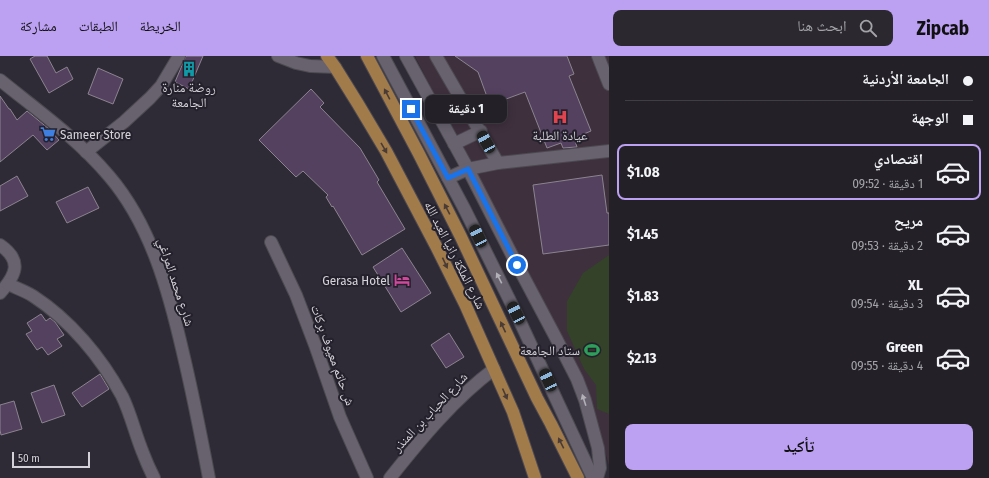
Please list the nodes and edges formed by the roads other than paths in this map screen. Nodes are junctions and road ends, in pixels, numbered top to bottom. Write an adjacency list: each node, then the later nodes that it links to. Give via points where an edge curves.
1 (179, 56): 14 (street, via 161,86 150,98)
2 (278, 56): 9 (street, via 310,66)
3 (327, 56): 9 (main road, شارع الملكة رانيا العبد الله)
4 (367, 56): 29 (main road, شارع الملكة رانيا العبد الله, one-way to 4, via 537,398 462,237)
5 (383, 56): 18 (street)
6 (406, 56): 13 (street)
7 (436, 56): 12 (street)
8 (598, 56): 11 (street)
9 (335, 67): 23 (main road, شارع الملكة رانيا العبد الله, one-way to 23, via 386,151 465,304)
10 (0, 80): 14 (street, شارع محمد المراغي)
11 (609, 84)
12 (481, 131): 13 (street); 16 (street)
13 (454, 144): 17 (street)
14 (86, 152): 25 (street, شارع محمد المراغي, via 126,199 160,269 176,323)
15 (609, 152): 16 (street)
16 (498, 163): 17 (street)
17 (468, 169): 18 (street); 31 (street, one-way to 17, via 600,468 598,448 579,385)
18 (448, 178): 30 (street, one-way to 18, via 516,313)
19 (271, 242): 26 (street, ش حاتم معيوف بركات, via 296,295 340,416)
20 (0, 245): 21 (street, via 14,259 14,273)
21 (8, 284): 22 (street); 24 (street, via 32,296 54,312 88,346 104,367 128,409)
22 (0, 293)
23 (494, 369): 27 (street, شارع الحباب بن المنذر, via 431,429); 28 (main road, شارع الملكة رانيا العبد الله, one-way to 28, via 513,412)
24 (154, 478)
25 (209, 478)
26 (367, 478)
27 (390, 478)
28 (535, 478)
29 (578, 478)
30 (593, 478)
31 (597, 478)

